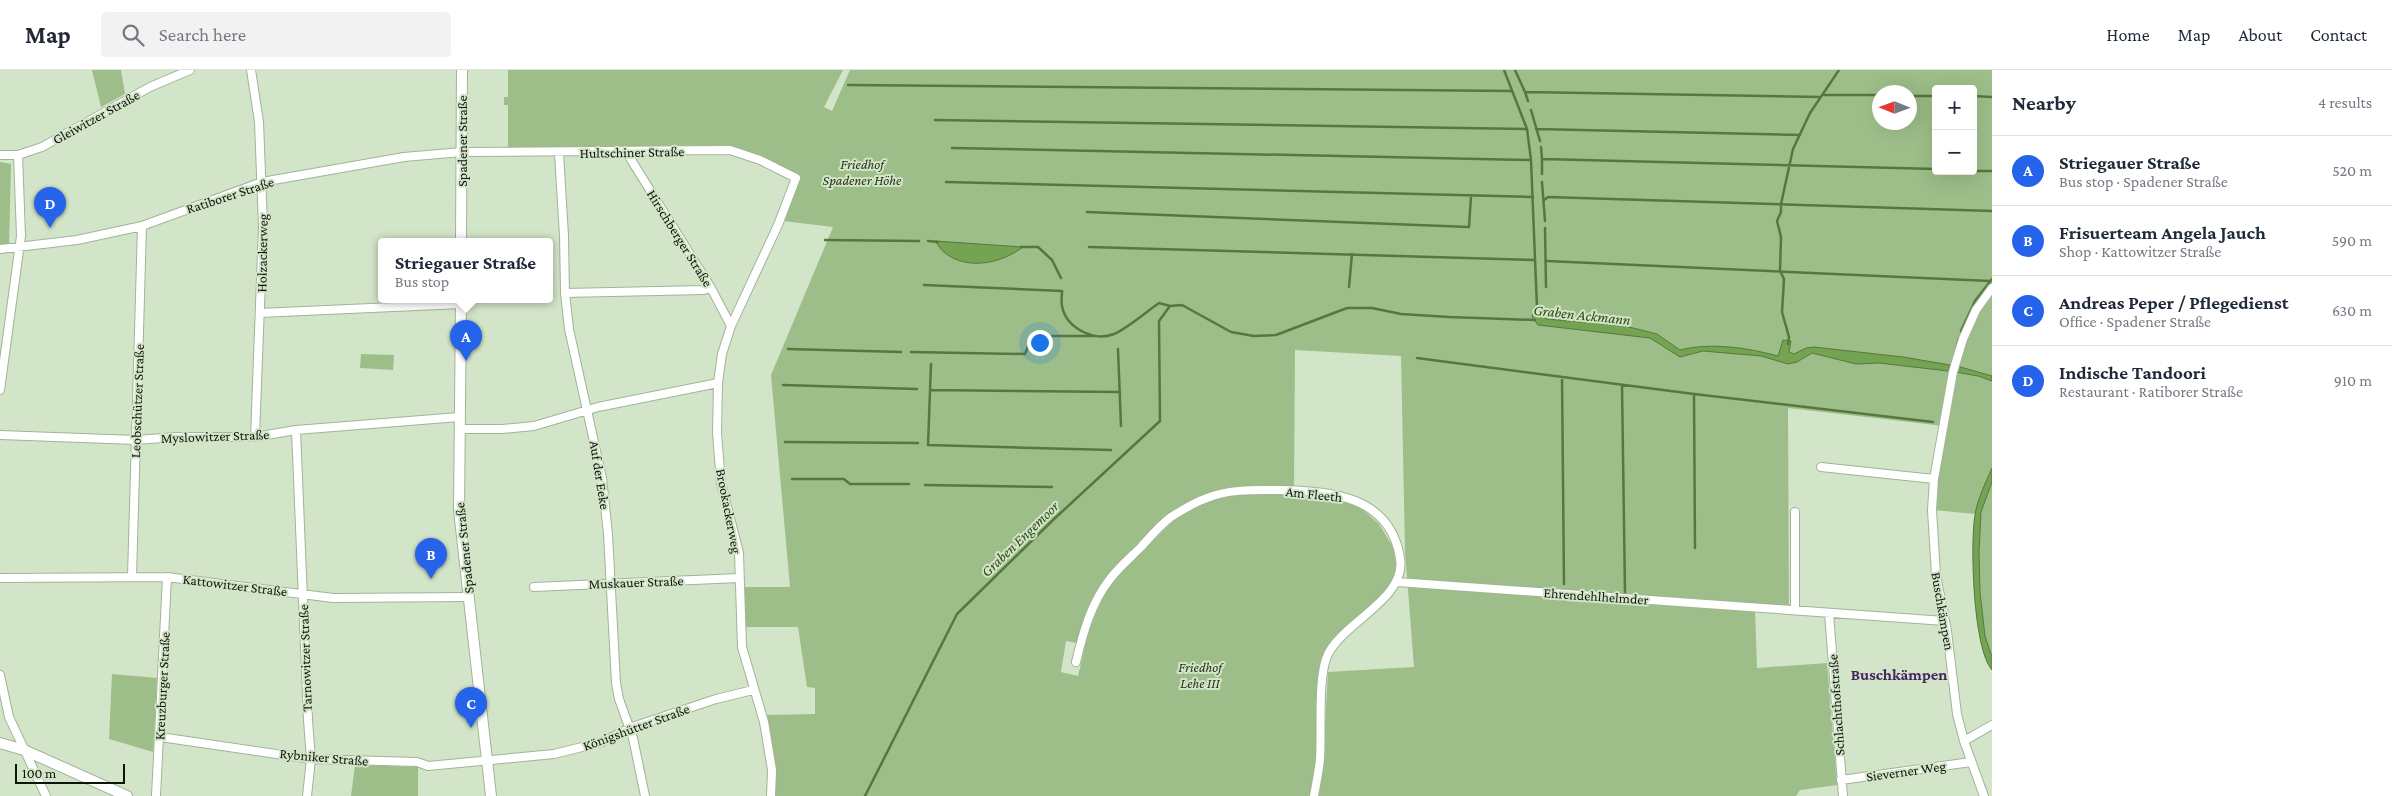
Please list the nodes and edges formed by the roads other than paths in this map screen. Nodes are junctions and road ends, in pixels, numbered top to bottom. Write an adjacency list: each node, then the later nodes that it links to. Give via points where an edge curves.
1 (190, 70): 8 (street, Gleiwitzer Straße, via 150,87 42,147)
2 (251, 70): 10 (street, Holzackerweg, via 260,122)
3 (462, 70): 4 (street, Spadener Straße)
4 (462, 152): 6 (street, Hultschiner Straße); 10 (street, Ratiborer Straße, via 404,157); 12 (street, Spadener Straße)
5 (630, 152): 6 (street, Hultschiner Straße); 9 (street, Hultschiner Straße, via 730,150 760,160); 15 (street, Hirschberger Straße, via 630,158)
6 (559, 153): 17 (street, Auf der Eeke)
7 (0, 155): 8 (street, Gleiwitzer Straße)
8 (18, 155): 13 (street)
9 (796, 178): 21 (street, Brookackerweg)
10 (262, 182): 11 (street, Ratiborer Straße); 20 (street, Holzackerweg)
11 (142, 226): 13 (street, Ratiborer Straße, via 77,240); 30 (street, Leobschützer Straße)
12 (461, 238)
13 (19, 247): 14 (street, Ratiborer Straße); 23 (street)
14 (0, 249)
15 (711, 288): 17 (street); 21 (street, Hirschberger Straße)
16 (1992, 288): 32 (street, Buschkämpen, via 1976,310 1956,362)
17 (564, 293): 24 (street, Auf der Eeke)
18 (442, 303): 20 (street)
19 (460, 303): 25 (street, Spadener Straße)
20 (260, 313): 29 (street, Holzackerweg)
21 (731, 326): 22 (street, Brookackerweg, via 722,354)
22 (718, 383): 24 (street); 37 (street, Brookackerweg, via 716,433 721,482 739,553)
23 (0, 390)
24 (588, 411): 26 (street, via 534,426); 38 (street, Auf der Eeke, via 602,478)
25 (459, 417): 26 (street, Spadener Straße); 27 (street, Myslowitzer Straße)
26 (459, 429): 42 (street, Spadener Straße, via 460,510)
27 (296, 430): 29 (street, Myslowitzer Straße); 41 (street, Tarnowitzer Straße)
28 (0, 435): 30 (street, Myslowitzer Straße)
29 (256, 437): 30 (street, Myslowitzer Straße)
30 (136, 440): 34 (street, Leobschützer Straße)
31 (1821, 468): 32 (street)
32 (1934, 479): 45 (street, Buschkämpen, via 1936,575)
33 (1795, 512): 43 (street)
34 (132, 577): 35 (street, Kattowitzer Straße); 36 (street, Kattowitzer Straße)
35 (167, 577): 41 (street, Kattowitzer Straße); 51 (street, Kreuzburger Straße)
36 (0, 578)
37 (739, 578): 38 (street, Muskauer Straße); 48 (street, Brookackerweg, via 742,647)
38 (611, 582): 40 (street, Muskauer Straße); 50 (street, Auf der Eeke, via 616,683)
39 (1397, 582): 43 (street, Ehrendehlhelmder); 46 (street, Am Fleeth, via 1400,558 1395,540 1379,516 1362,503 1328,492 1292,490 1229,492 1207,497 1169,518 1110,579 1091,611); 66 (street, via 1328,654 1323,674 1320,761)
40 (534, 587)
41 (303, 594): 42 (street, Kattowitzer Straße, via 333,598); 55 (street, Tarnowitzer Straße)
42 (469, 597): 56 (street, Spadener Straße)
43 (1795, 610): 44 (street, Ehrendehlhelmder)
44 (1829, 613): 45 (street, Ehrendehlhelmder); 58 (street, Schlachthofstraße)
45 (1946, 621): 53 (street, Buschkämpen, via 1957,714)
46 (1076, 662)
47 (0, 675): 54 (street, via 9,717)
48 (753, 690): 50 (street, Königshütter Straße); 65 (street, Brookackerweg, via 764,722 772,770)
49 (1992, 725): 53 (street)
50 (628, 728): 56 (street, Königshütter Straße, via 602,742 554,754); 64 (street, Auf der Eeke, via 634,738)
51 (160, 737): 55 (street, Rybniker Straße); 61 (street, Kreuzburger Straße)
52 (0, 742): 54 (street)
53 (1964, 742): 57 (street, Buschkämpen)
54 (24, 750): 59 (street); 60 (street)
55 (311, 759): 56 (street, Rybniker Straße, via 417,762 428,766); 62 (street, Tarnowitzer Straße)
56 (487, 762): 63 (street, Spadener Straße)
57 (1971, 762): 58 (street, Sieverner Weg); 68 (street, Buschkämpen)
58 (1841, 780): 67 (street, Schlachthofstraße)
59 (46, 796)
60 (127, 796)
61 (156, 796)
62 (307, 796)
63 (491, 796)
64 (645, 796)
65 (771, 796)
66 (1314, 796)
67 (1843, 796)
68 (1984, 796)

